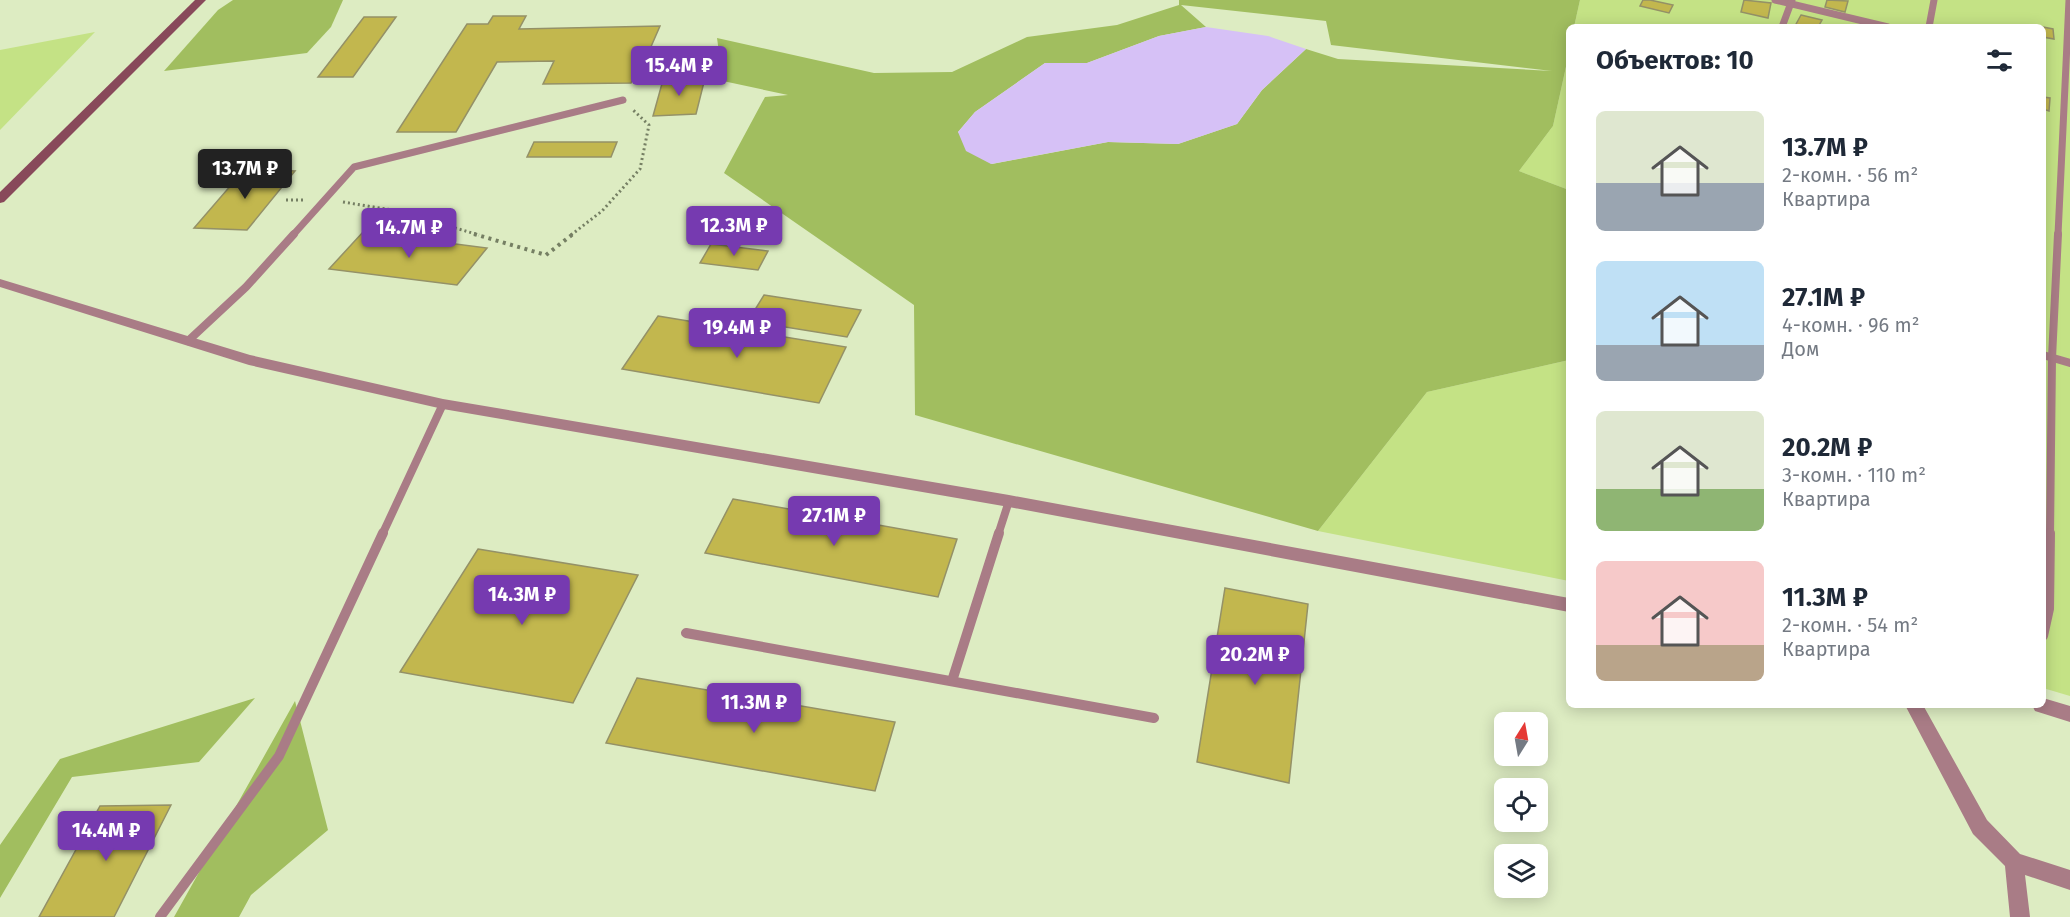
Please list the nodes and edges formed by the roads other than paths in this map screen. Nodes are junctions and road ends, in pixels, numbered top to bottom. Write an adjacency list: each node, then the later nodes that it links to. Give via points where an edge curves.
1 (201, 0): 10 (main road)
2 (1775, 0): 5 (lane)
3 (1934, 0): 8 (lane)
4 (2069, 0): 13 (lane)
5 (1791, 2): 6 (lane); 7 (lane)
6 (1783, 24)
7 (1876, 24)
8 (1930, 24)
9 (623, 100): 12 (lane, via 354,167 246,287)
10 (0, 199)
11 (0, 283): 12 (street)
12 (188, 341): 15 (street, via 249,360)
13 (2048, 356): 14 (lane); 18 (lane)
14 (2070, 363)
15 (443, 404): 16 (street); 27 (lane, via 279,756)
16 (1010, 501): 17 (street); 20 (lane)
17 (1566, 604)
18 (2046, 622)
19 (686, 633): 20 (lane)
20 (951, 681): 24 (lane)
21 (2046, 707): 23 (street)
22 (1916, 708): 25 (street, via 1980,827)
23 (2070, 714)
24 (1154, 718)
25 (2014, 862): 26 (street); 28 (street)
26 (2070, 880)
27 (160, 917)
28 (2020, 917)

